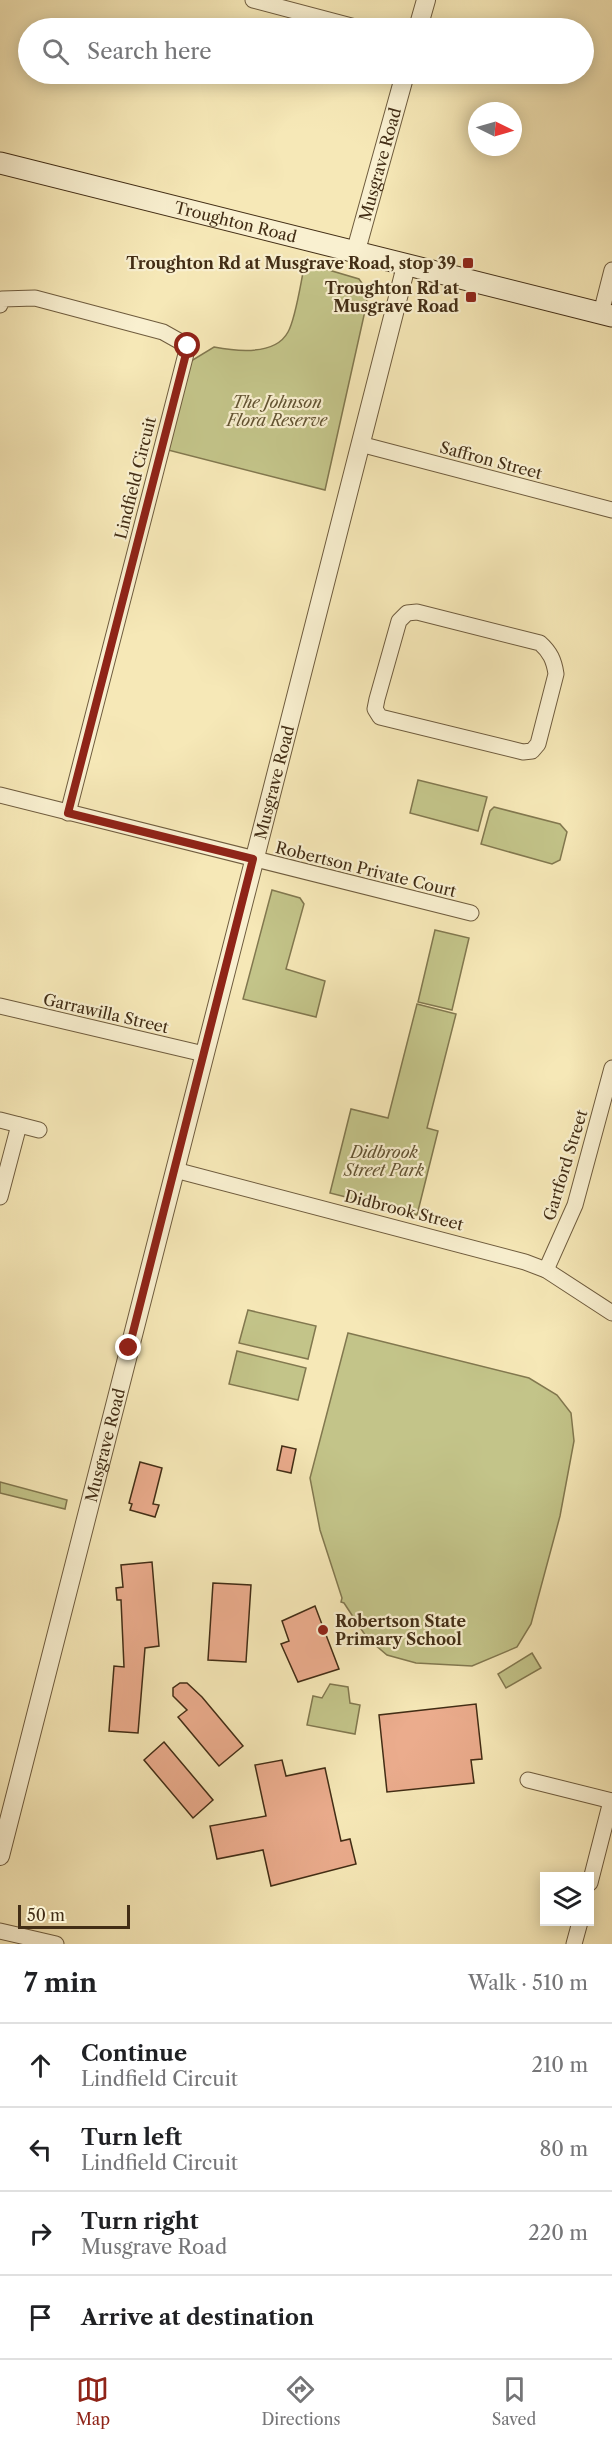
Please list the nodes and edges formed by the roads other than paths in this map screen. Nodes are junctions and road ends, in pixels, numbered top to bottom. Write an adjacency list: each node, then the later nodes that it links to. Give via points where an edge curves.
1 (253, 0): 3 (street)
2 (426, 0): 4 (street)
3 (321, 18)
4 (421, 18)
5 (402, 84): 7 (street, Musgrave Road)
6 (0, 163): 7 (main road, Troughton Road)
7 (355, 254): 8 (main road, Troughton Road)
8 (406, 266): 11 (main road, Troughton Road); 12 (street, Musgrave Road)
9 (612, 270): 11 (street)
10 (0, 305): 16 (street, Lindfield Circuit, via 2,299 35,298 162,332 188,346)
11 (606, 315)
12 (360, 444): 13 (street, Saffron Street); 17 (street, Musgrave Road)
13 (612, 510)
14 (375, 709): 14 (street, via 399,621 407,613 417,612 540,643 555,663 556,674 538,744 532,751 380,717)
15 (0, 795): 16 (street)
16 (68, 813): 17 (street)
17 (253, 859): 18 (street, Robertson Private Court); 20 (street, Musgrave Road)
18 (471, 913)
19 (0, 1006): 20 (street, Garrawilla Street)
20 (204, 1054): 25 (street, Musgrave Road)
21 (612, 1068): 27 (street, Gartford Street, via 575,1205)
22 (0, 1120): 23 (street)
23 (19, 1125): 24 (street); 26 (street)
24 (39, 1130)
25 (175, 1170): 27 (street, Didbrook Street, via 490,1250); 31 (street, Musgrave Road)
26 (0, 1197)
27 (546, 1270): 28 (street, Didbrook Street)
28 (612, 1313)
29 (528, 1780): 30 (street)
30 (611, 1801): 32 (street)
31 (0, 1856)
32 (593, 1872)
33 (579, 1926): 36 (street)
34 (0, 1931): 35 (street)
35 (56, 1944)
36 (574, 1944)

